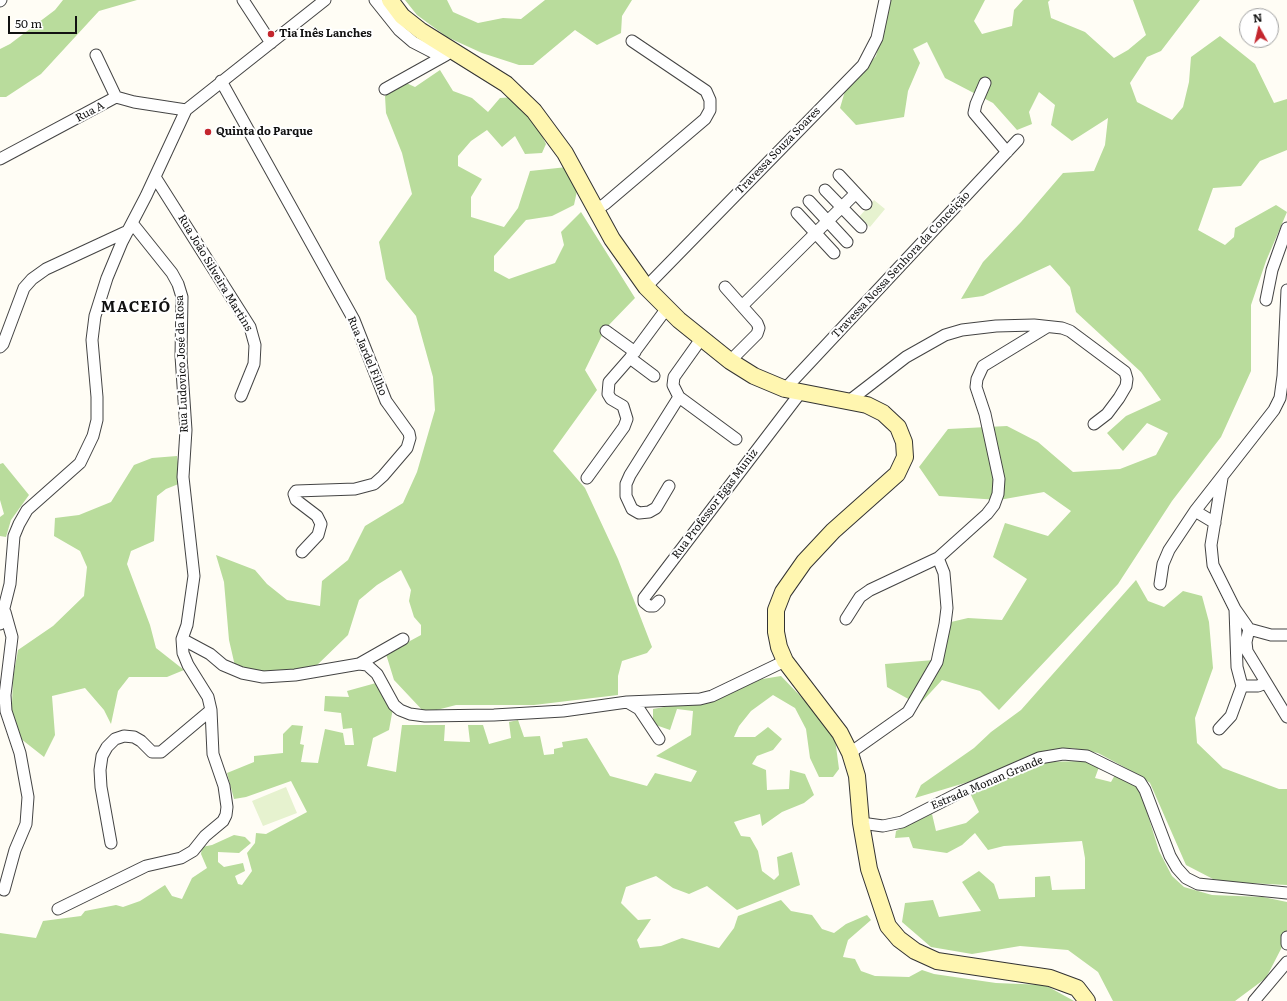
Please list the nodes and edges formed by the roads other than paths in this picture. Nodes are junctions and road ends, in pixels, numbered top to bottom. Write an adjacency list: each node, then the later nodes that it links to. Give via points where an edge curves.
1 (243, 0): 7 (street)
2 (325, 0): 7 (street)
3 (376, 0): 9 (street, via 399,30 413,42)
4 (390, 0): 9 (main road, via 402,16)
5 (881, 3): 34 (street, Travessa Souza Soares, via 877,38 863,65)
6 (632, 41): 25 (street, via 706,91 710,100 710,110 705,119 606,204)
7 (271, 43): 10 (street)
8 (96, 55): 13 (street)
9 (448, 55): 12 (street); 25 (main road, via 506,84 534,111 565,153)
10 (221, 81): 14 (street); 59 (street, Rua Jardel Filho, via 354,320 386,401 410,438 407,448 374,484 355,489 296,491 296,500 317,516 321,524 318,535)
11 (985, 83): 16 (street, via 974,113)
12 (385, 89)
13 (116, 97): 14 (street, Rua A); 17 (street, Rua A)
14 (186, 110): 19 (street)
15 (1018, 140): 16 (street, Travessa Nossa Senhora da Conceição)
16 (1007, 152): 47 (street, Travessa Nossa Senhora da Conceição)
17 (0, 159)
18 (839, 175): 21 (street)
19 (155, 177): 28 (street); 49 (street, Rua João Silveira Martins, via 250,327 256,345 254,364)
20 (825, 190): 24 (street)
21 (856, 193): 23 (street); 24 (street)
22 (809, 201): 27 (street)
23 (866, 204)
24 (842, 207): 27 (street); 29 (street)
25 (595, 210): 34 (main road)
26 (797, 213): 31 (street)
27 (828, 221): 31 (street); 32 (street)
28 (130, 227): 43 (street, via 46,269 32,279 24,288); 64 (street, via 107,278 95,316 92,340 98,420 93,436 80,463 27,510 19,524 14,536 10,584); 69 (street, Rua Ludovico José da Rosa, via 172,273 182,297 181,356 186,430 183,477 194,576 187,625)
29 (861, 227)
30 (1287, 228): 37 (street, via 1272,270)
31 (816, 233): 33 (street); 38 (street)
32 (847, 242)
33 (834, 253)
34 (646, 287): 39 (main road)
35 (725, 287): 38 (street)
36 (1287, 293): 54 (street, via 1280,398 1261,429)
37 (1266, 300)
38 (742, 306): 45 (street, via 757,322 758,331)
39 (667, 308): 42 (main road); 44 (street)
40 (1047, 327): 51 (street, via 996,326 945,335 906,357); 52 (street, via 1070,331 1125,372 1126,386 1119,398 1107,414); 60 (street, via 980,370 976,387 985,414 999,479 998,494 987,514)
41 (606, 331): 44 (street)
42 (701, 339): 45 (main road); 50 (street, via 672,380)
43 (0, 347)
44 (632, 355): 46 (street); 55 (street, via 609,382 607,389 611,399 623,406 627,419 624,427)
45 (730, 360): 47 (main road, via 754,376)
46 (654, 376)
47 (785, 389): 48 (main road)
48 (800, 392): 51 (main road); 62 (street, Rua Professor Egas Muniz, via 644,598 644,602 649,606 654,606)
49 (241, 396)
50 (679, 397): 53 (street); 56 (street, via 630,475 626,484 626,496 632,509 639,513 649,512 656,508)
51 (849, 401): 72 (main road, via 867,405 883,413 898,428 904,442 905,458 897,474 804,562 783,592 776,610 776,632)
52 (1094, 424)
53 (736, 439)
54 (1222, 477): 57 (street); 58 (street)
55 (587, 478)
56 (669, 486)
57 (1195, 510): 58 (street); 61 (street, via 1169,550)
58 (1216, 523): 63 (street, via 1211,545 1213,565)
59 (302, 552)
60 (938, 558): 65 (street, via 870,590 860,597); 81 (street, via 944,573 947,608 937,662 908,712)
61 (1160, 584)
62 (659, 601)
63 (1235, 609): 67 (street); 71 (street)
64 (4, 612): 66 (street); 84 (street, via 12,637 5,695 6,712 20,753 28,804 26,824 15,850)
65 (846, 619)
66 (0, 624)
67 (1249, 629): 68 (street, via 1271,635); 71 (street)
68 (1287, 635)
69 (182, 639): 73 (street, via 210,654 223,665 242,673 263,677 295,675); 77 (street, Rua Ludovico José da Rosa, via 183,653 208,697)
70 (403, 639): 73 (street)
71 (1242, 642): 74 (street); 75 (street, via 1238,676)
72 (785, 661): 76 (street, via 712,696 700,699); 81 (main road, via 840,733)
73 (359, 664): 76 (street, via 373,669 394,705 400,710 425,716 494,716 563,711)
74 (1266, 683): 75 (street); 78 (street)
75 (1242, 686): 79 (street, via 1231,716)
76 (627, 702): 80 (street, via 639,709)
77 (211, 710): 83 (street, via 161,752 152,752 134,737 124,736 115,739 107,747 102,756 100,770); 86 (street, Rua Ludovico José da Rosa, via 213,754 224,786 227,807 223,821 193,851 181,858 146,866)
78 (1287, 717)
79 (1220, 729)
80 (659, 739)
81 (850, 753): 82 (main road, via 857,776)
82 (861, 822): 85 (street, Estrada Monan Grande, via 883,826 902,822 961,792 1039,758 1063,754 1087,756 1140,782 1146,790 1170,856 1186,878 1198,884); 90 (main road, via 868,869 888,926 899,939 916,952 937,961 1050,978 1077,988)
83 (111, 843)
84 (4, 890)
85 (1287, 893)
86 (58, 910)
87 (1287, 937): 88 (street)
88 (1287, 944)
89 (1287, 962): 91 (street)
90 (1087, 1001)
91 (1254, 1001)

